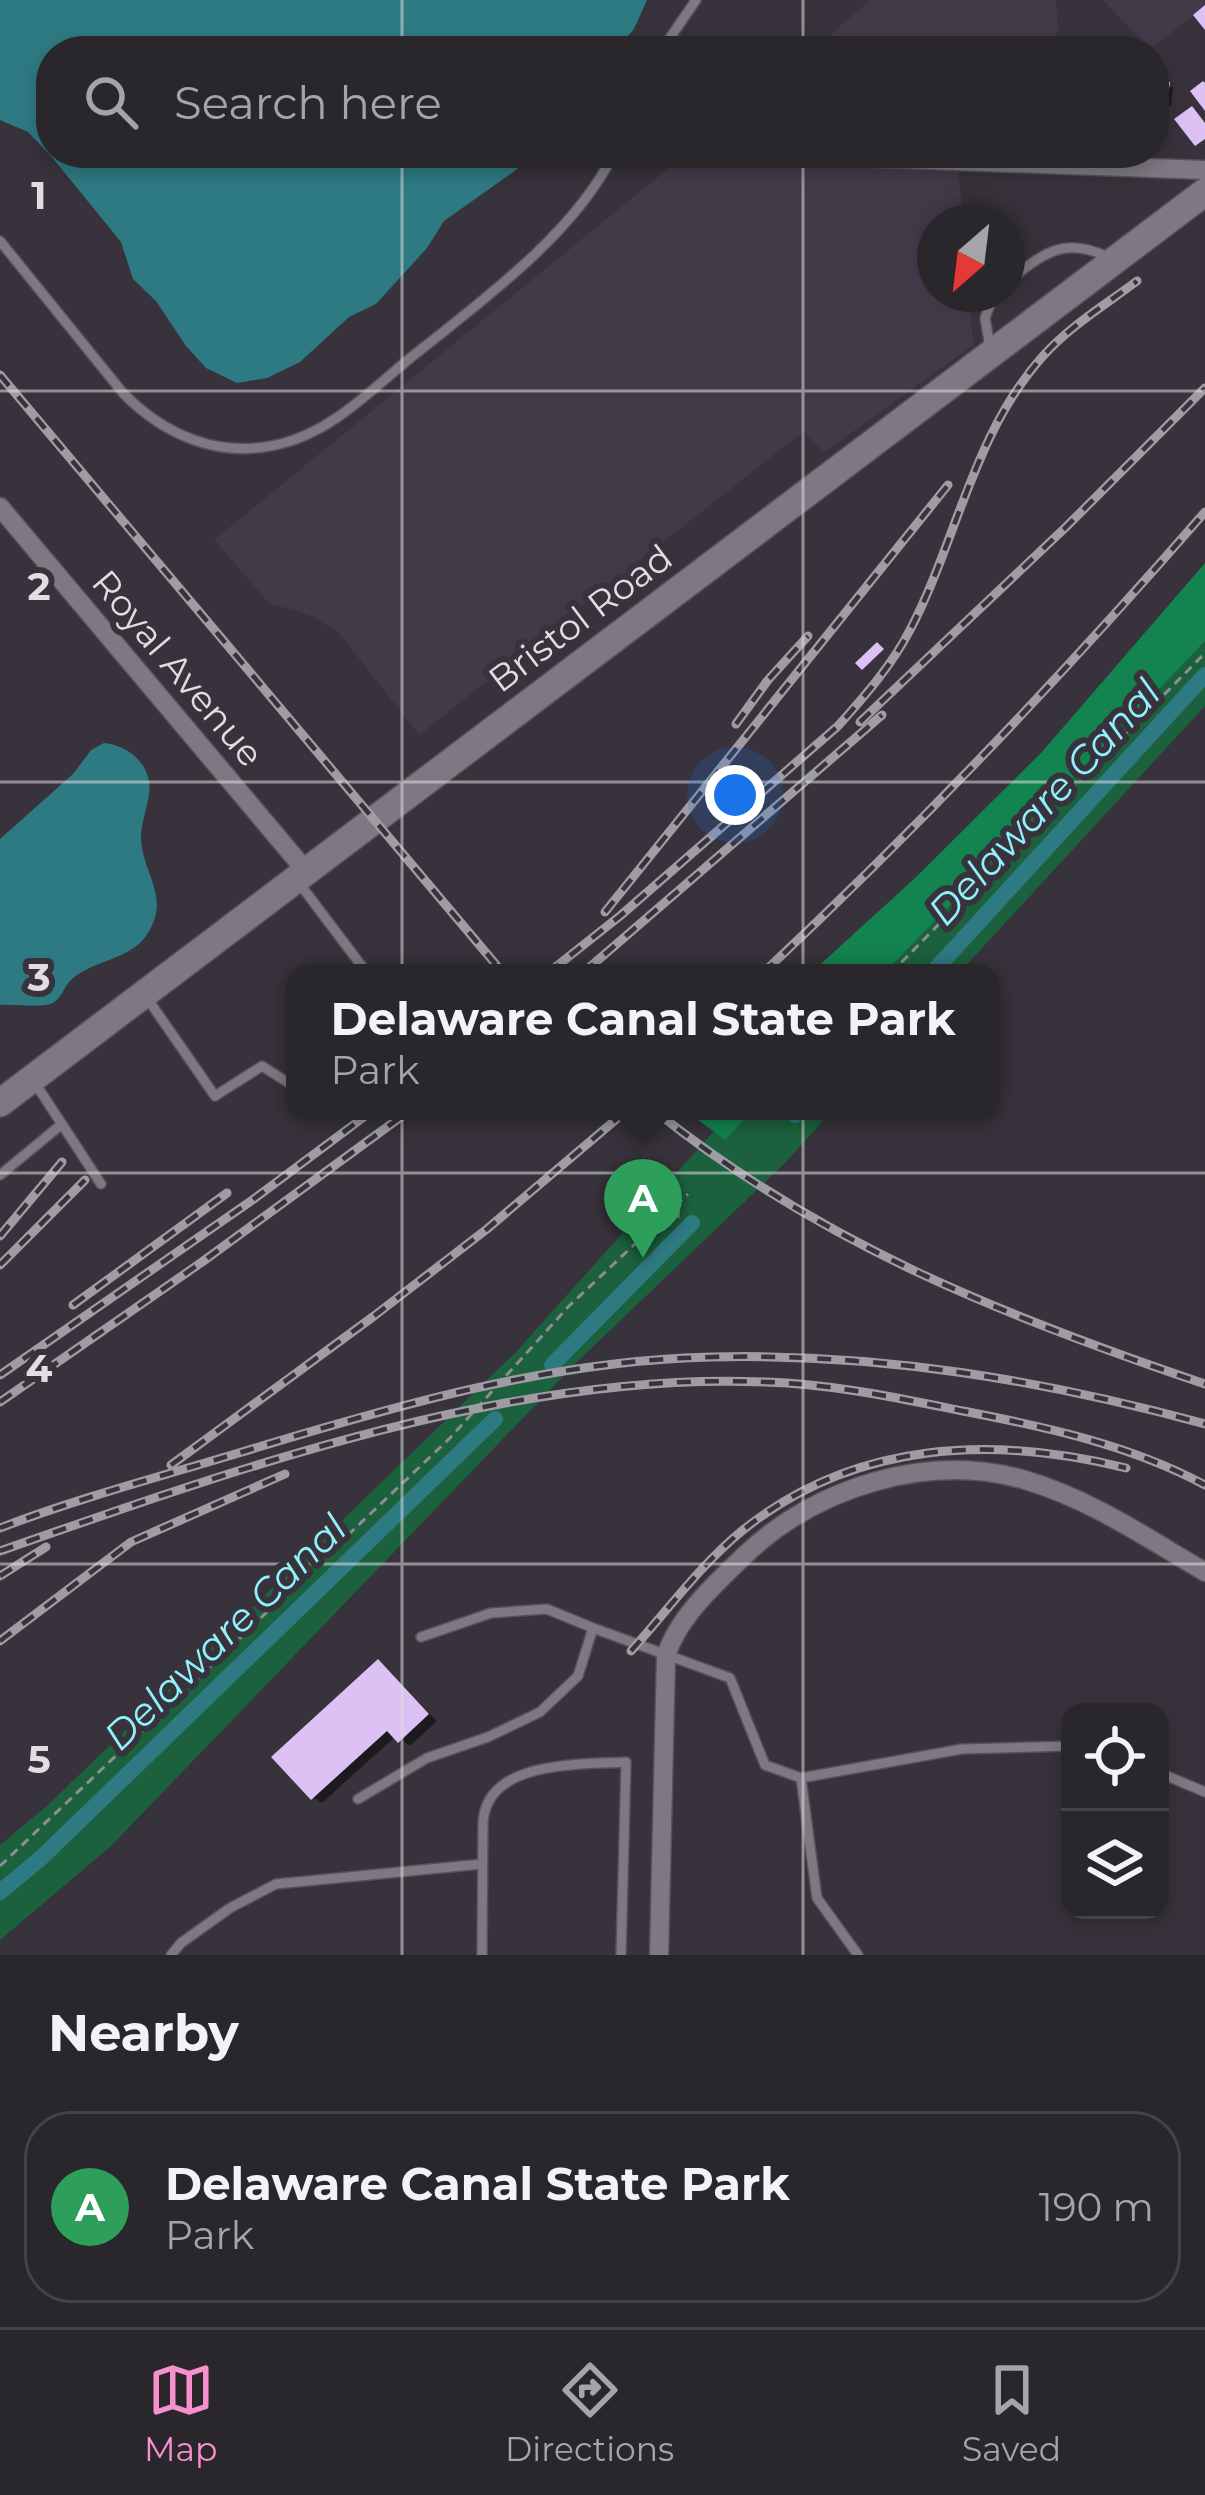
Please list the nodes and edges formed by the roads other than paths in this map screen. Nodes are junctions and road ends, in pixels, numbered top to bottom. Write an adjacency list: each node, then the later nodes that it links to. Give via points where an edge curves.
1 (696, 0): 2 (lane)
2 (671, 36)
3 (607, 168): 7 (lane, via 562,225 446,329 327,425 267,447 203,444 146,415)
4 (1151, 168): 5 (street)
5 (1205, 170)
6 (1205, 192): 8 (main road, Bristol Road)
7 (0, 241)
8 (1114, 260): 9 (lane, via 1075,245); 11 (main road, Bristol Road)
9 (1025, 269)
10 (987, 312): 11 (lane)
11 (991, 353): 13 (main road, Bristol Road)
12 (0, 507): 13 (street, Royal Avenue)
13 (301, 875): 14 (lane); 15 (main road, Bristol Road)
14 (362, 964)
15 (144, 994): 16 (main road, Bristol Road); 17 (lane, via 215,1096 262,1066)
16 (32, 1078): 18 (main road, Bristol Road); 19 (lane)
17 (286, 1081)
18 (0, 1103)
19 (62, 1124): 20 (lane); 21 (lane)
20 (0, 1174)
21 (101, 1184)
22 (1205, 1572): 25 (street, via 1106,1514 1023,1479 910,1474 850,1490 788,1520 686,1618)
23 (593, 1628): 24 (lane, via 547,1609 491,1613); 25 (lane); 30 (lane, via 578,1676 540,1712 427,1757)
24 (421, 1637)
25 (666, 1656): 28 (lane, via 730,1678 765,1766); 35 (street)
26 (1061, 1746): 28 (lane, via 962,1749)
27 (1169, 1777): 29 (lane)
28 (801, 1778): 36 (lane, via 817,1898)
29 (1205, 1792)
30 (358, 1798)
31 (482, 1864): 32 (lane, via 276,1885 230,1908); 33 (lane); 34 (lane, via 484,1805 504,1783 562,1766 626,1762)
32 (171, 1955)
33 (482, 1955)
34 (621, 1955)
35 (659, 1955)
36 (859, 1955)

